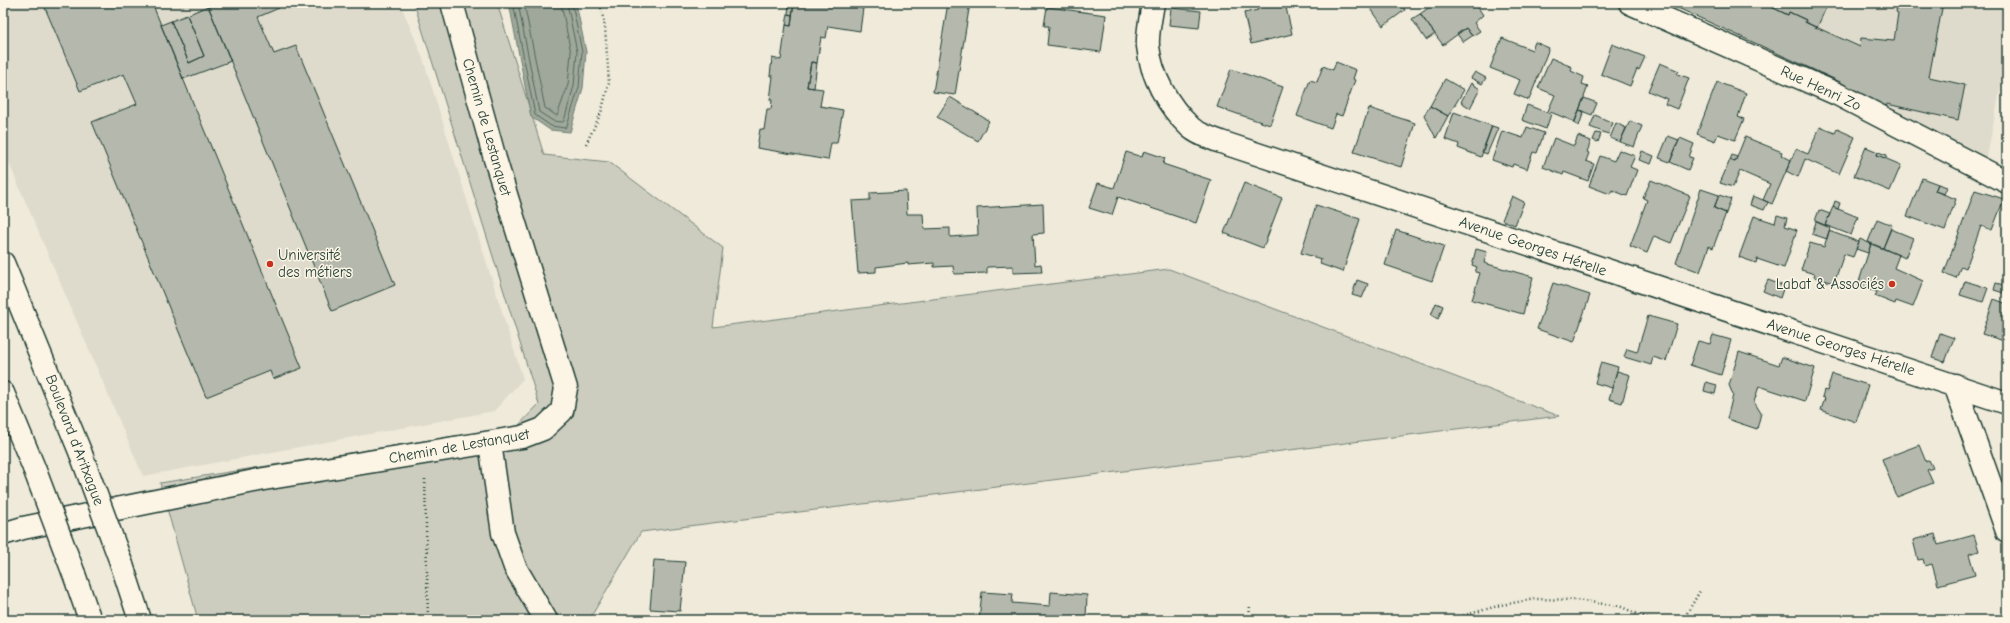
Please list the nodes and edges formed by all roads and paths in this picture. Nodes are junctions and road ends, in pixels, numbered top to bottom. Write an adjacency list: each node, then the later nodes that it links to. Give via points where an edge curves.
1 (452, 3): 11 (street, Chemin de Lestanquet, via 495,159 566,388 562,411 543,429 522,437)
2 (600, 3): 5 (path, via 605,27 609,83 601,113)
3 (1153, 3): 8 (street, Avenue Georges Hérelle, via 1148,44 1152,66 1158,83 1169,101 1191,128 1234,146)
4 (1630, 3): 6 (street, Rue Henri Zo, via 1837,94)
5 (586, 144)
6 (2007, 182)
7 (3, 263): 18 (street, Boulevard d'Aritxague, bridge, via 81,454)
8 (1955, 385): 10 (street, Avenue Georges Hérelle); 13 (street)
9 (3, 393): 17 (street, bridge, via 34,468)
10 (2007, 403)
11 (490, 443): 12 (street, Chemin de Lestanquet); 20 (street, via 504,533 515,567)
12 (426, 452): 14 (street, Chemin de Lestanquet, via 264,479); 19 (path)
13 (2007, 531)
14 (3, 534)
15 (1700, 591): 24 (path)
16 (1250, 604): 21 (path)
17 (90, 620)
18 (140, 620)
19 (428, 620)
20 (546, 620)
21 (1249, 620)
22 (1448, 620): 23 (path, via 1534,599 1576,600 1619,606)
23 (1652, 620)
24 (1683, 620)

